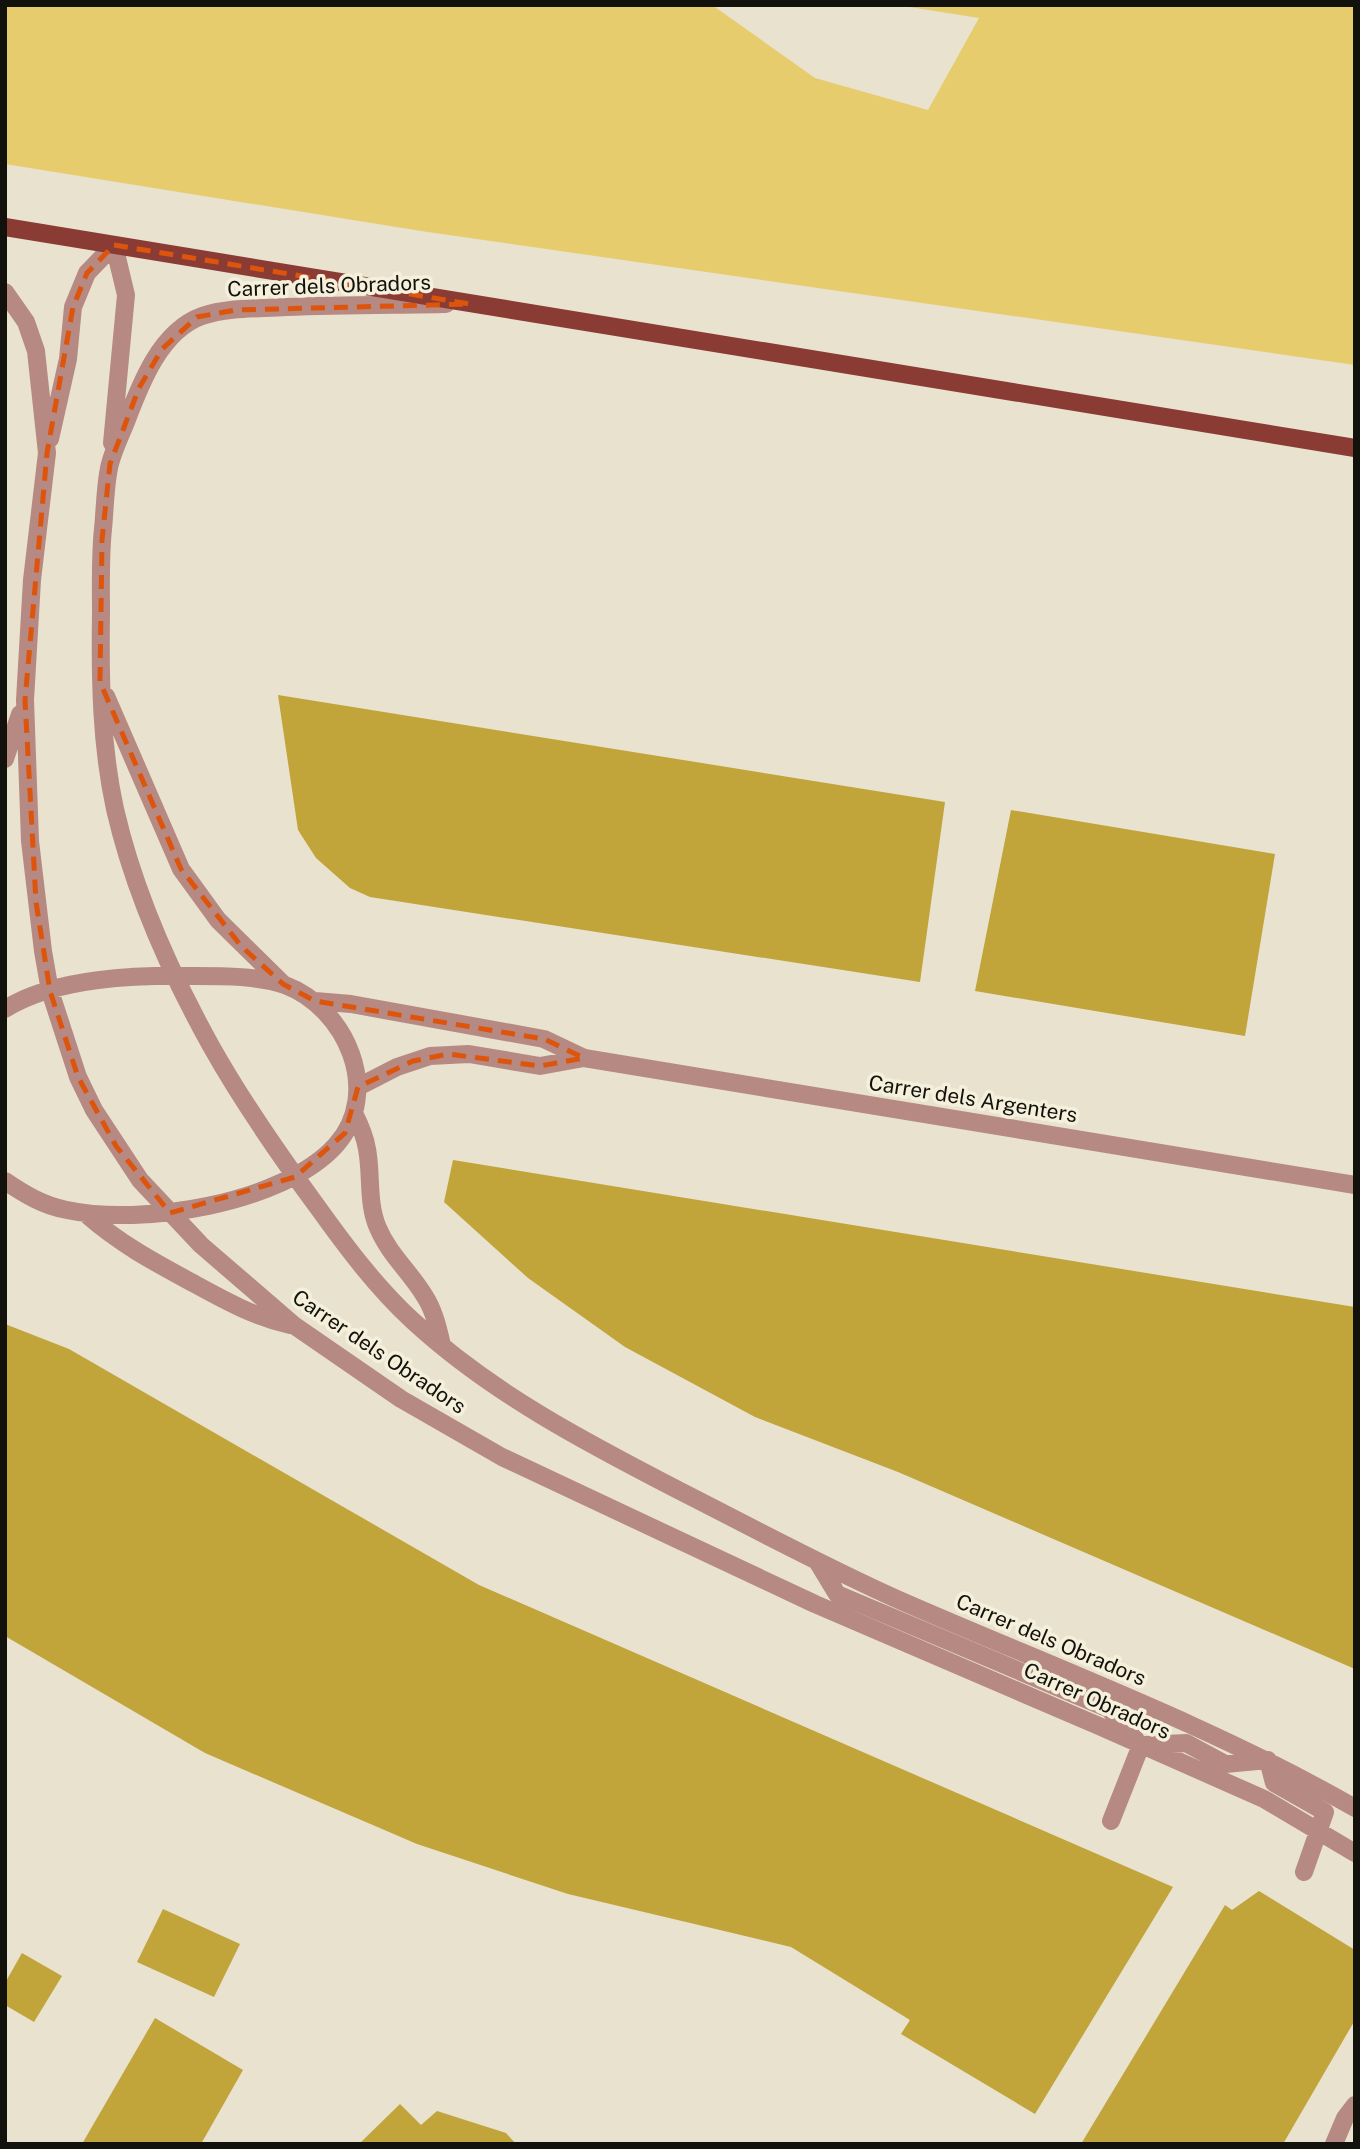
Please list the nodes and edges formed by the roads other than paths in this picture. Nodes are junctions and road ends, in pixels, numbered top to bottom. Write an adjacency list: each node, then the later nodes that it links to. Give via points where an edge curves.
1 (5, 227): 2 (main road)
2 (114, 245): 4 (main road); 6 (street, Carrer dels Obradors, via 87,273 73,307 68,359); 7 (street, Carrer dels Obradors, via 126,295)
3 (5, 292): 6 (street, Carrer dels Obradors, via 26,322 36,351)
4 (470, 304): 5 (main road); 7 (street, Carrer dels Obradors, via 236,310 197,317 162,349 139,388)
5 (1355, 448)
6 (47, 453): 9 (street, Carrer dels Obradors, via 32,580)
7 (110, 464): 8 (street, Carrer dels Obradors, via 102,540)
8 (100, 682): 11 (street, Carrer dels Obradors, via 114,806 133,877); 12 (street, Carrer dels Obradors, via 181,869 218,920)
9 (25, 700): 10 (street, Carrer dels Obradors); 13 (street, Carrer dels Obradors, via 30,841)
10 (5, 760)
11 (175, 975): 12 (street); 13 (street, via 113,978); 19 (street, Carrer dels Obradors, via 233,1085)
12 (283, 984): 14 (street)
13 (50, 991): 15 (street); 22 (street, Carrer dels Obradors, via 94,1110 140,1180)
14 (315, 1001): 16 (street, Carrer dels Argenters, via 544,1039); 17 (street, via 344,1038)
15 (5, 1009)
16 (584, 1058): 17 (street, Carrer dels Argenters, via 540,1066 469,1054 430,1056); 21 (street, Carrer dels Argenters)
17 (358, 1087): 18 (street)
18 (354, 1113): 19 (street, via 336,1144); 25 (street, Carrer dels Obradors, via 368,1150 372,1210 378,1227 388,1248 427,1299)
19 (295, 1177): 22 (street, via 233,1199); 25 (street, Carrer dels Obradors, via 388,1296)
20 (5, 1181): 23 (street, via 43,1203)
21 (1355, 1185)
22 (170, 1213): 23 (street); 24 (street, Carrer dels Obradors, via 231,1273)
23 (86, 1214): 24 (street, via 133,1251 201,1288 249,1313)
24 (295, 1326): 27 (street, Carrer dels Obradors, via 401,1399 502,1457)
25 (442, 1345): 26 (street, Carrer dels Obradors, via 530,1409)
26 (817, 1560): 28 (street, Carrer dels Obradors, via 837,1594 1109,1709); 29 (street, Carrer dels Obradors)
27 (815, 1604): 28 (street, Carrer Obradors)
28 (1141, 1745): 29 (street, via 1186,1743 1225,1763); 31 (street); 32 (street, Carrer Obradors, via 1264,1799)
29 (1268, 1760): 30 (street, Carrer dels Obradors); 32 (street, via 1274,1783 1325,1812)
30 (1355, 1808)
31 (1111, 1821)
32 (1319, 1832): 33 (street, Carrer Obradors); 34 (street)
33 (1355, 1853)
34 (1304, 1872)
35 (1355, 2105): 36 (street)
36 (1334, 2144)

